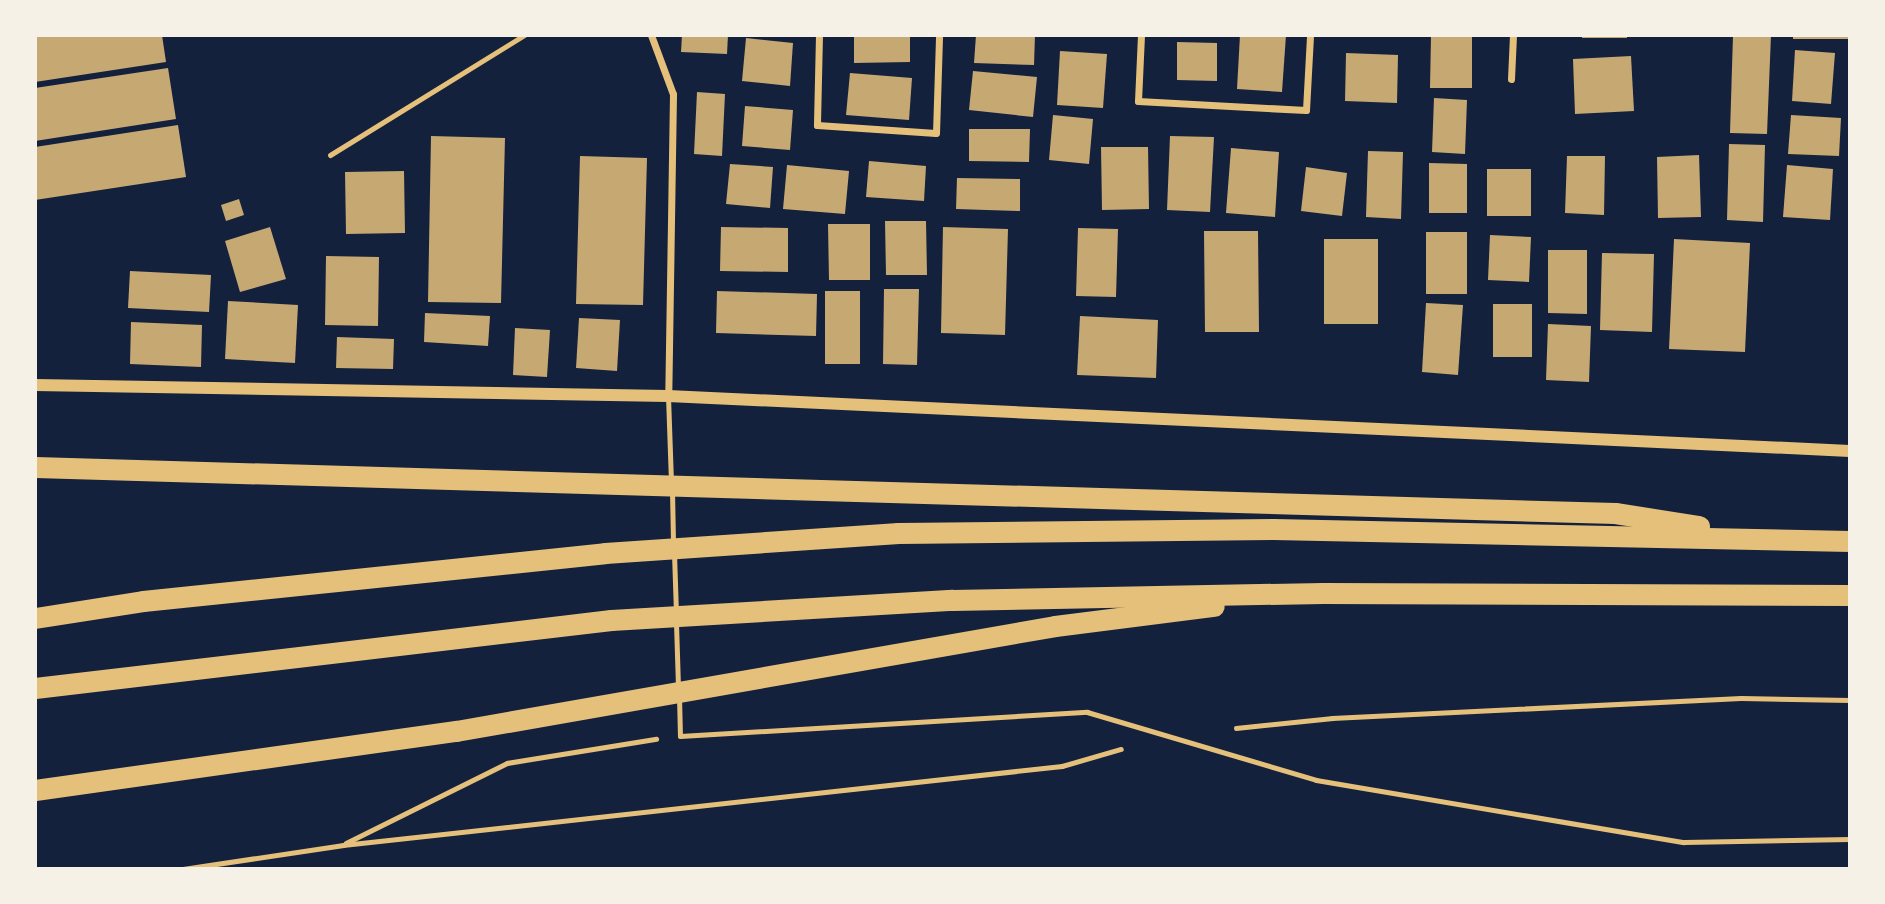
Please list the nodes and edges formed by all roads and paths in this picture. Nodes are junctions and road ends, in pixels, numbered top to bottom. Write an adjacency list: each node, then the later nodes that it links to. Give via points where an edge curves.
1 (524, 35): 9 (lane)
2 (651, 35): 11 (street, via 673,94)
3 (819, 35): 4 (street, via 817,125 936,133)
4 (939, 35)
5 (1141, 35): 6 (street, via 1139,101 1306,110)
6 (1310, 35)
7 (1513, 35): 8 (street)
8 (1511, 79)
9 (330, 155)
10 (35, 385): 11 (street)
11 (668, 396): 12 (street); 23 (lane)
12 (1850, 451)
13 (35, 467): 14 (highway, via 1615,513)
14 (1784, 539): 15 (highway); 18 (highway, via 1273,529 898,533 605,553 143,601)
15 (1850, 541)
16 (1323, 593): 17 (highway); 19 (highway, via 952,600 611,620); 24 (highway, via 1055,626 456,731)
17 (1850, 595)
18 (35, 618)
19 (35, 688)
20 (1850, 700): 21 (path, via 1727,699 1332,718)
21 (1226, 729)
22 (1173, 734): 23 (lane, via 1087,712); 25 (lane, via 1316,780 1684,842); 26 (path, via 1062,766)
23 (680, 736): 26 (path, via 506,764)
24 (35, 790)
25 (1850, 839)
26 (342, 845): 27 (path)
27 (183, 869)

